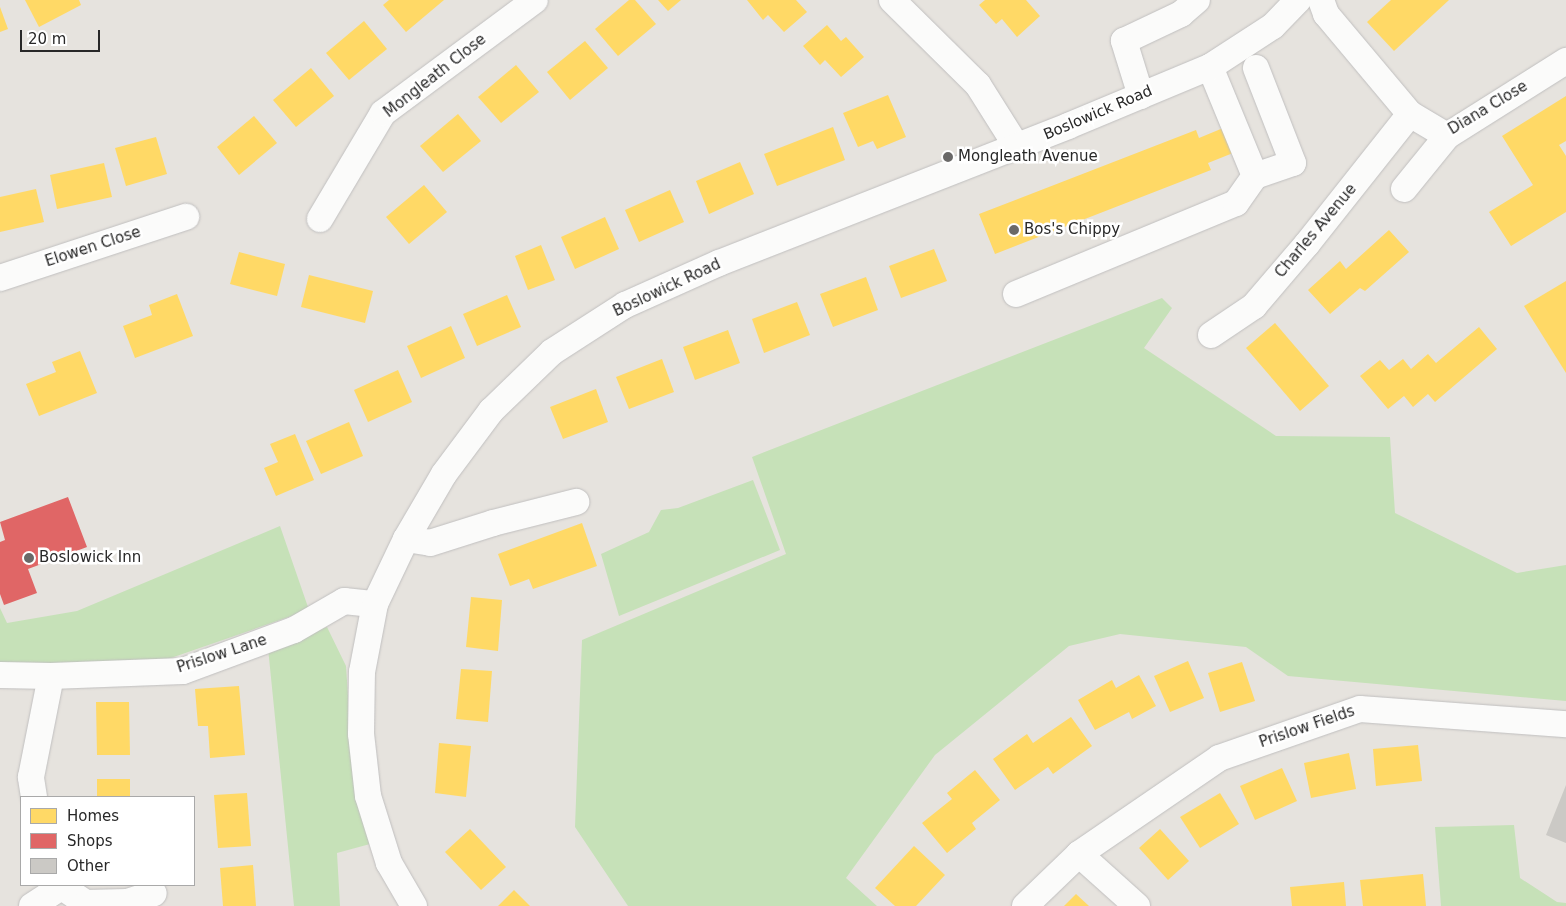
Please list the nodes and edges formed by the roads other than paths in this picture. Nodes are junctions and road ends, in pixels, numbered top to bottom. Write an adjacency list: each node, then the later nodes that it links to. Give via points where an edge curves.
1 (535, 0): 16 (street, Mongleath Close, via 383,113)
2 (892, 0): 12 (street, via 978,85)
3 (1197, 0): 9 (street, via 1181,14 1124,41)
4 (1298, 0): 7 (street, Boslowick Road, via 1273,26)
5 (1320, 0): 10 (street, Diana Close, via 1326,14)
6 (1566, 61): 11 (street, Diana Close)
7 (1210, 67): 9 (street, Boslowick Road); 13 (street)
8 (1256, 68): 13 (street, via 1293,163)
9 (1141, 96): 12 (street, Boslowick Road)
10 (1410, 114): 11 (street, Diana Close); 19 (street, Charles Avenue, via 1254,306)
11 (1447, 136): 14 (street)
12 (1017, 147): 21 (street, Boslowick Road, via 718,263 625,305 592,326 552,352 491,411 444,474)
13 (1255, 176): 18 (street, via 1236,203)
14 (1404, 189)
15 (186, 217): 17 (street, Elowen Close)
16 (320, 219)
17 (0, 278)
18 (1016, 294)
19 (1211, 335)
20 (576, 502): 21 (street, via 430,543)
21 (406, 539): 22 (street, Boslowick Road)
22 (375, 604): 24 (street, Prislow Lane, via 344,601 294,630 182,671); 31 (street, Boslowick Road, via 362,672 361,734 368,796 389,863)
23 (0, 675): 24 (street, Prislow Lane)
24 (51, 676): 26 (street, via 31,777)
25 (1566, 724): 27 (street, Prislow Fields, via 1360,709 1219,758)
26 (34, 796)
27 (1079, 854): 32 (street, Prislow Fields); 33 (street)
28 (60, 886): 29 (street, via 86,903 127,902); 30 (street)
29 (154, 893)
30 (32, 906)
31 (414, 906)
32 (1025, 906)
33 (1137, 906)

